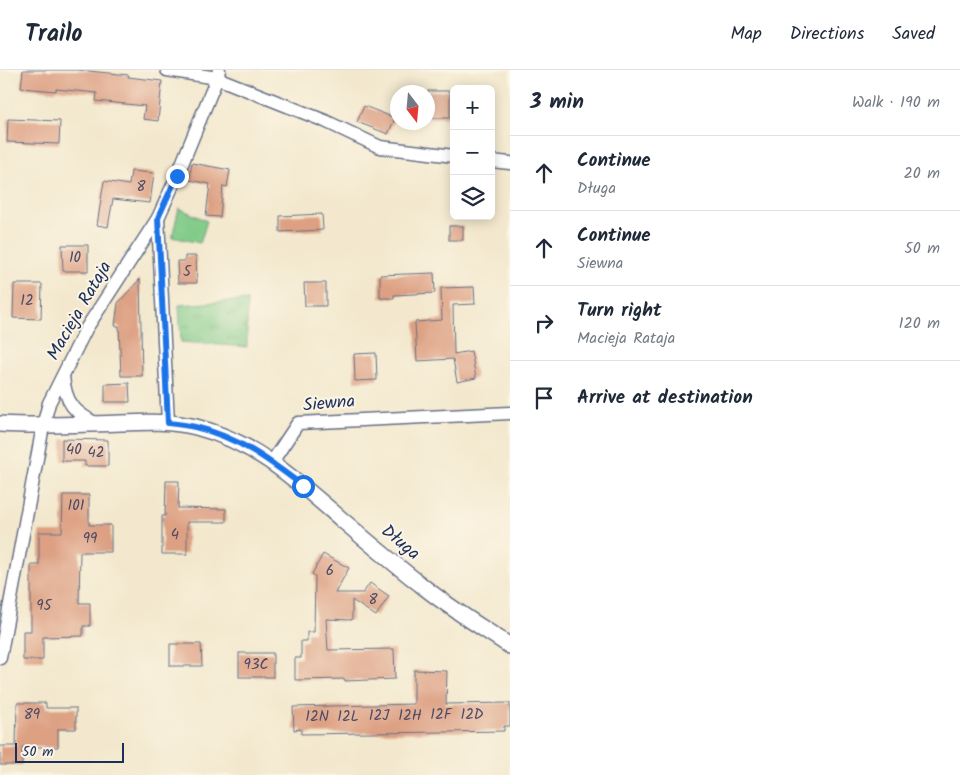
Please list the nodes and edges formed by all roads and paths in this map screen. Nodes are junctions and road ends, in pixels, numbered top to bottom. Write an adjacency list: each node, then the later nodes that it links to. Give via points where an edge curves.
1 (167, 70): 2 (street)
2 (218, 74): 3 (street, via 380,147); 6 (street, Macieja Rataja)
3 (450, 156)
4 (495, 161): 5 (street)
5 (510, 163)
6 (158, 218): 7 (street, Macieja Rataja, via 86,329); 9 (street, Macieja Rataja)
7 (63, 376): 11 (street, via 64,390 71,405 84,418); 12 (street, Macieja Rataja, via 49,403)
8 (510, 413): 13 (street, Siewna, via 298,423)
9 (168, 423): 11 (street); 13 (street, via 194,426 223,435)
10 (0, 424): 12 (street)
11 (97, 424): 12 (street)
12 (43, 426): 14 (street, Macieja Rataja)
13 (272, 462): 15 (street, Długa, via 422,586)
14 (3, 623): 16 (street, Macieja Rataja)
15 (510, 646)
16 (0, 658)

